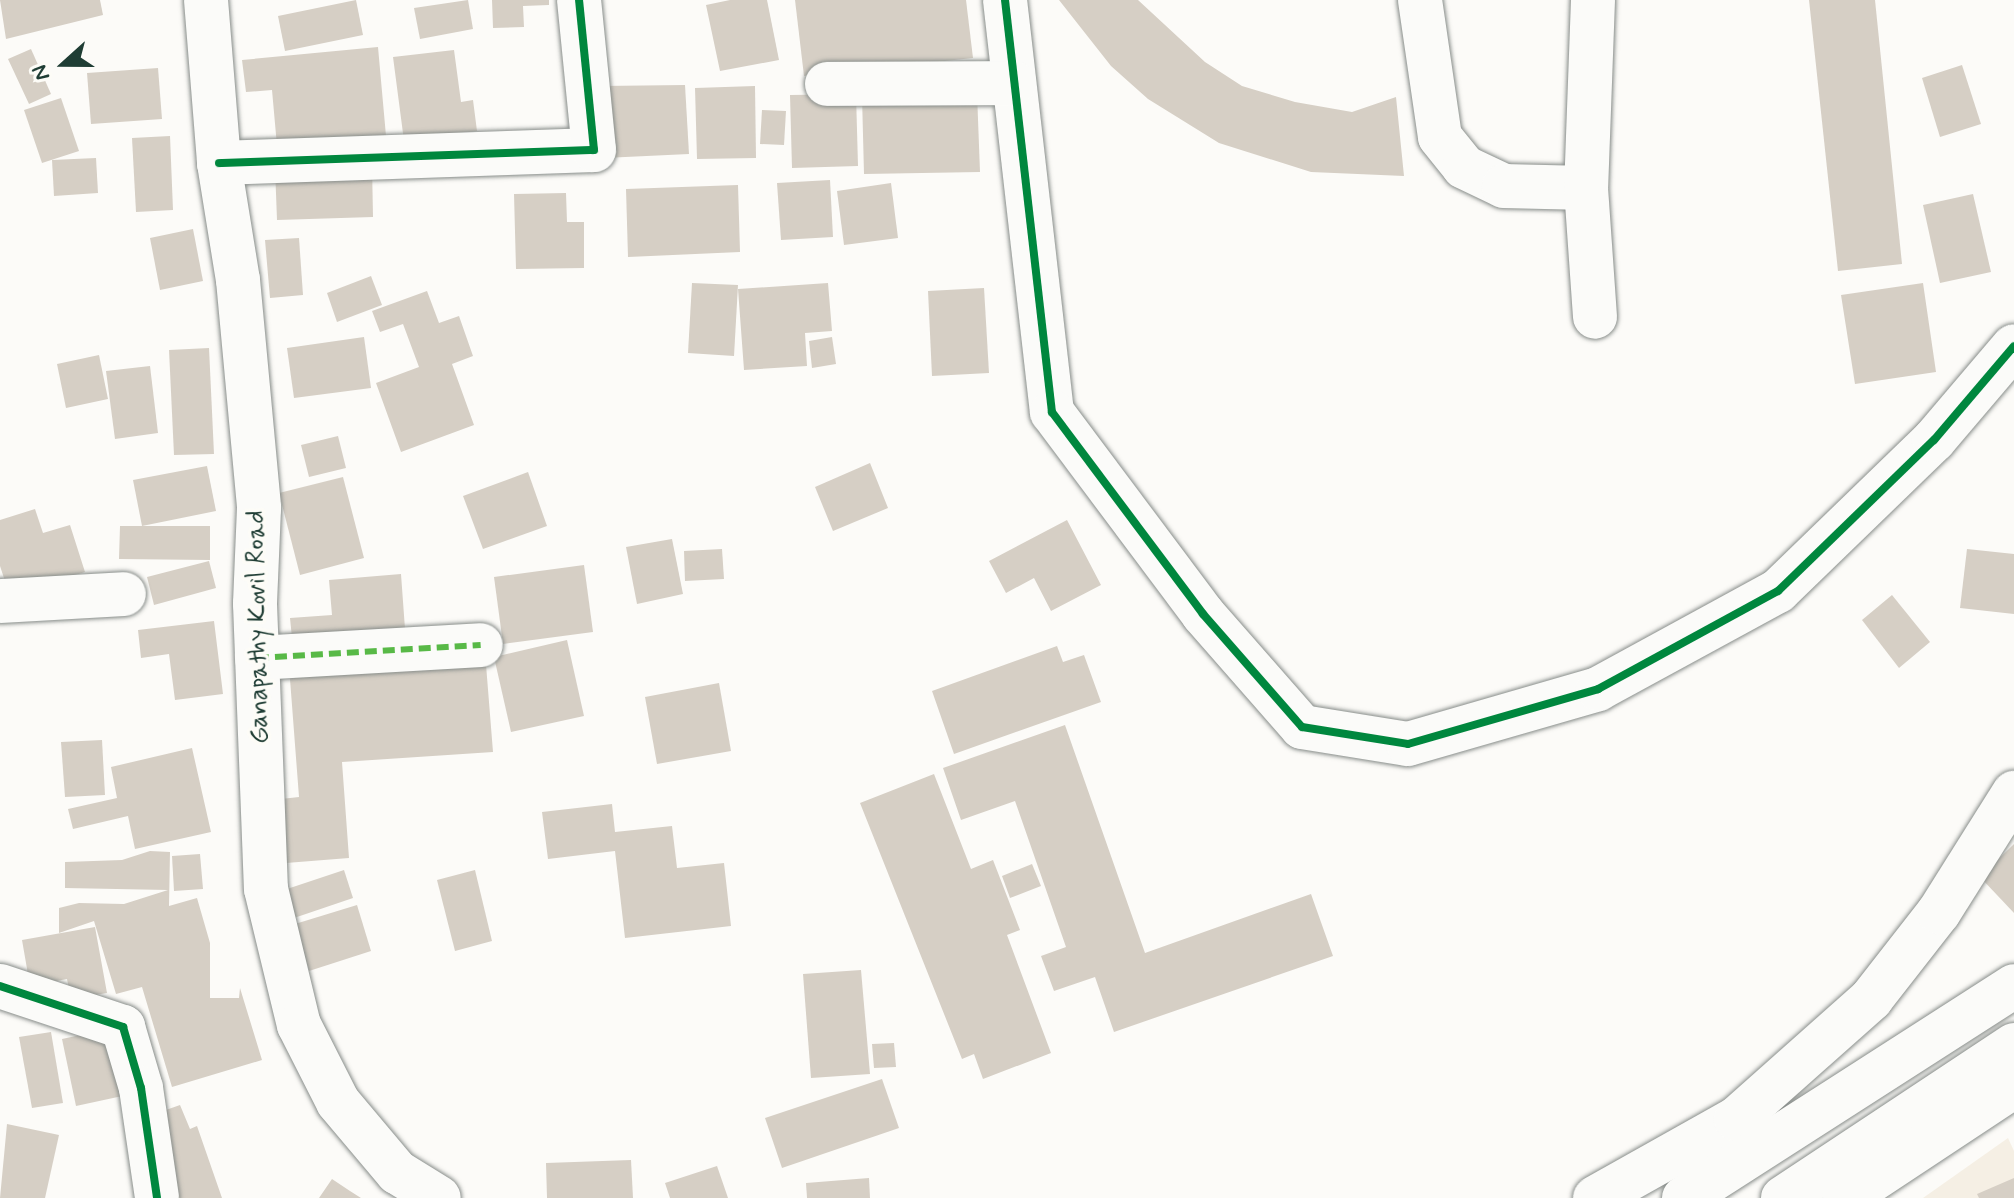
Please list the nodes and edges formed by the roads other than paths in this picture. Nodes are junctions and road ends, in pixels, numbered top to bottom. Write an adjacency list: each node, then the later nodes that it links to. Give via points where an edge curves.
1 (206, 0): 8 (main road, Ganapathy Kovil Road)
2 (579, 0): 8 (main road, via 594,150)
3 (1005, 0): 6 (main road)
4 (1420, 0): 9 (main road, via 1440,137 1464,167 1504,186)
5 (1593, 0): 9 (main road)
6 (1014, 83): 7 (main road); 11 (main road, via 1052,412 1203,614 1302,727 1408,744 1598,689 1778,591 1934,440)
7 (827, 84)
8 (219, 163): 15 (main road, Ganapathy Kovil Road, via 238,280 259,508)
9 (1586, 188): 10 (main road)
10 (1595, 317)
11 (2014, 346)
12 (124, 594): 13 (main road)
13 (0, 601)
14 (481, 645): 15 (main road)
15 (257, 658): 24 (main road, Ganapathy Kovil Road, via 266,889 299,1025 338,1102 397,1172)
16 (2014, 793): 25 (main road, via 1939,912 1871,999 1736,1119)
17 (0, 986): 23 (main road, via 123,1027 141,1088)
18 (2014, 986): 26 (main road)
19 (2014, 1011): 22 (main road)
20 (2014, 1045): 22 (main road)
21 (2014, 1086): 29 (main road)
22 (1861, 1128): 27 (main road); 28 (main road)
23 (157, 1198)
24 (439, 1198)
25 (1595, 1198)
26 (1684, 1198)
27 (1726, 1198)
28 (1783, 1198)
29 (1845, 1198)

